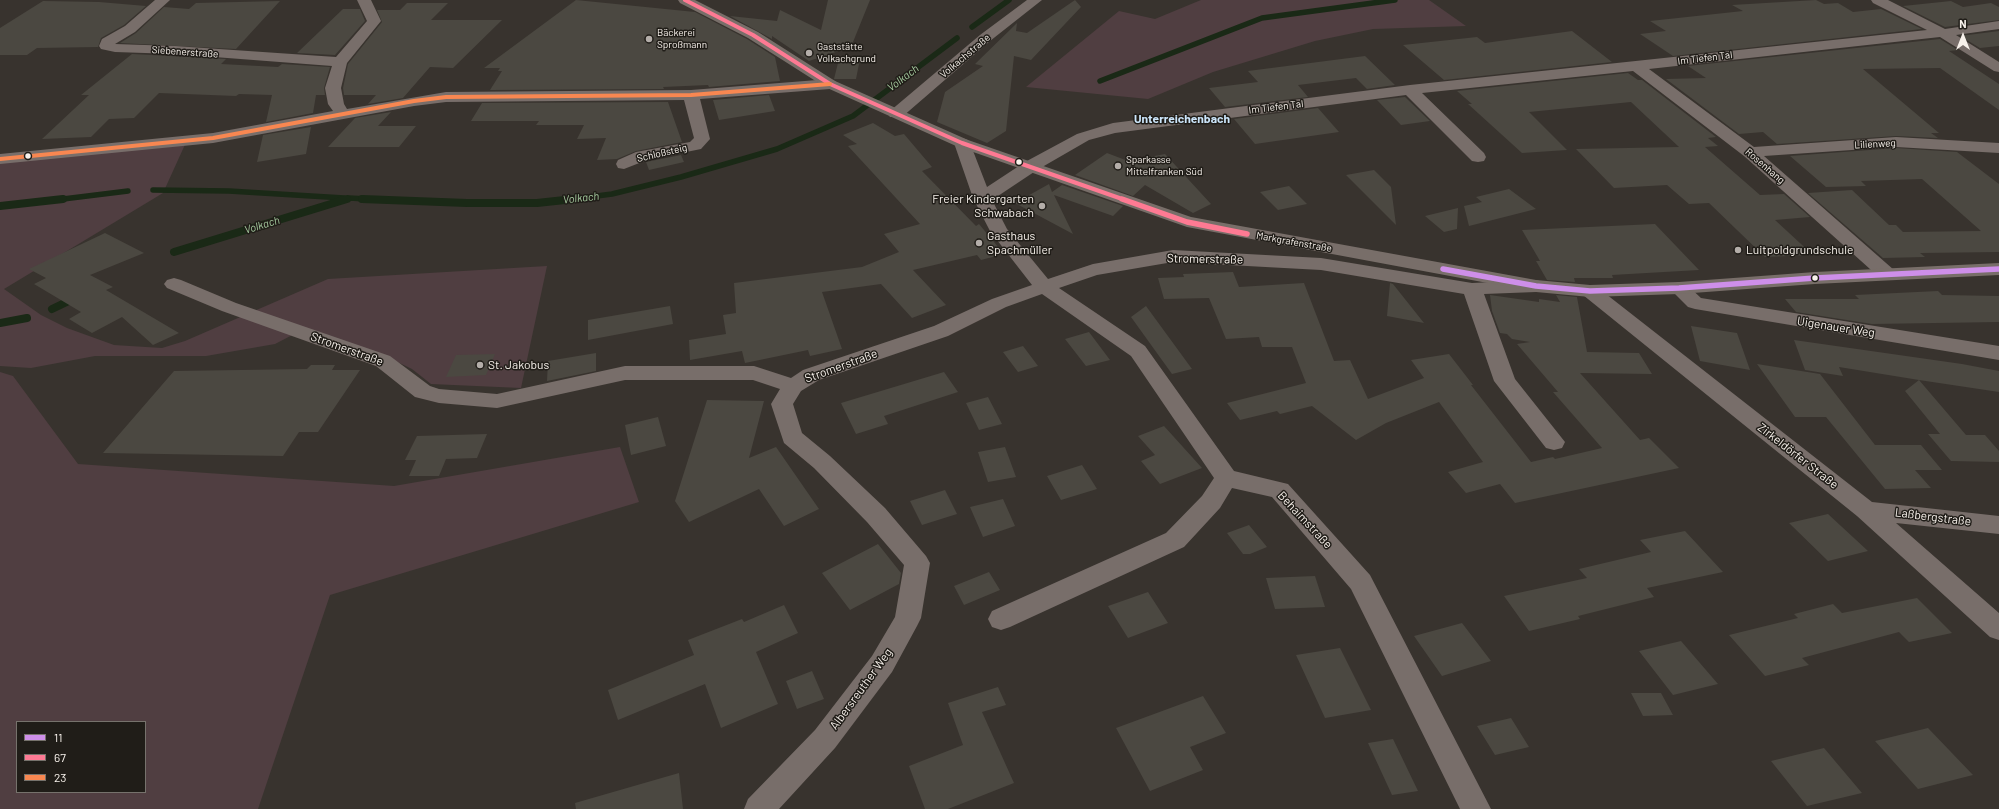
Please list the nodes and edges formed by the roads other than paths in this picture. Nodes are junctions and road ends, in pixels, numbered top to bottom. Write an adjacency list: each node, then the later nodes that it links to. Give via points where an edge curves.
1 (163, 0): 8 (street, Siebenerstraße, via 130,29 107,42 106,46)
2 (364, 0): 8 (street, via 374,21)
3 (685, 0): 11 (main road, Markgrafenstraße, via 753,35)
4 (1035, 0): 14 (street, Volkachstraße)
5 (1878, 0): 7 (street)
6 (1999, 25): 7 (street, Im Tiefen Tal)
7 (1943, 32): 9 (street, Im Tiefen Tal); 10 (street)
8 (340, 62): 15 (street, via 333,88 336,104)
9 (1636, 66): 12 (street, Im Tiefen Tal); 18 (street, Rosenhang)
10 (1999, 68)
11 (830, 84): 13 (street); 14 (main road, Markgrafenstraße)
12 (1410, 90): 19 (street); 22 (street, Im Tiefen Tal, via 1113,128 1083,137)
13 (691, 95): 15 (street, via 446,97); 21 (street, Schloßsteig, via 702,139 695,146 642,156)
14 (892, 112): 16 (main road, Markgrafenstraße)
15 (344, 115): 20 (street, via 213,138)
16 (962, 143): 22 (main road, Markgrafenstraße); 23 (street)
17 (1999, 148): 18 (street, Lilienweg, via 1896,142)
18 (1750, 152): 25 (street, Rosenhang)
19 (1478, 157)
20 (0, 159)
21 (624, 164)
22 (1031, 166): 23 (street, Im Tiefen Tal); 27 (main road, Markgrafenstraße, via 1188,222)
23 (982, 198): 28 (street, via 999,231)
24 (1999, 269): 25 (main road, Markgrafenstraße)
25 (1888, 274): 29 (main road, Markgrafenstraße)
26 (174, 284): 33 (street, Stromerstraße, via 229,307 383,361 423,392 439,396 497,401 625,373 754,373)
27 (1536, 286): 30 (street, Stromerstraße); 31 (main road, Markgrafenstraße)
28 (1044, 287): 30 (street, Stromerstraße, via 1093,270 1173,256 1321,264); 33 (street, Stromerstraße, via 999,303 941,331 811,375); 35 (street, via 1138,351)
29 (1679, 288): 31 (main road, Markgrafenstraße); 32 (street, Uigenauer Weg, via 1694,303)
30 (1472, 289): 34 (street, via 1505,381)
31 (1590, 291): 36 (street, Zirkeldörfer Straße)
32 (1999, 353)
33 (793, 386): 40 (street, Albersreuther Weg, via 782,404 792,437 822,462 876,515 917,564 908,618 882,664 825,739)
34 (1554, 442)
35 (1226, 478): 38 (street, via 1211,502 1175,540); 41 (street, Behaimstraße, via 1280,490 1361,582)
36 (1866, 510): 37 (street, Laßbergstraße); 39 (street, Zirkeldörfer Straße)
37 (1999, 525)
38 (1001, 619)
39 (1999, 629)
40 (759, 809)
41 (1476, 809)

